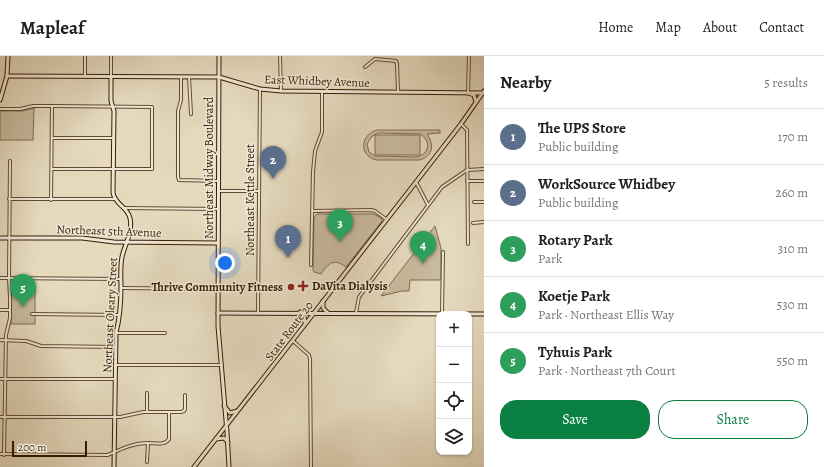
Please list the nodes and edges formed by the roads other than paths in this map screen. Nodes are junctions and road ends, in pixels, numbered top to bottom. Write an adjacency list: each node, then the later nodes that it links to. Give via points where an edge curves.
1 (8, 56): 9 (street)
2 (85, 56): 10 (street)
3 (111, 56): 11 (street)
4 (218, 56): 14 (street, Northeast Midway Boulevard)
5 (280, 56): 16 (street)
6 (468, 56): 20 (street)
7 (374, 57): 8 (street); 18 (street, via 396,61)
8 (365, 67)
9 (7, 76): 10 (street, East Whidbey Avenue); 21 (street)
10 (85, 76): 11 (street, East Whidbey Avenue)
11 (111, 76): 12 (street, East Whidbey Avenue); 24 (street)
12 (181, 77): 13 (street, East Whidbey Avenue); 35 (street, via 181,100 178,111 179,180)
13 (190, 77): 14 (street, East Whidbey Avenue); 26 (street)
14 (219, 77): 15 (street, East Whidbey Avenue); 35 (street, Northeast Midway Boulevard)
15 (260, 89): 16 (street, East Whidbey Avenue); 40 (street, Northeast Kettle Street)
16 (281, 91): 17 (street, East Whidbey Avenue)
17 (322, 92): 18 (street, East Whidbey Avenue); 49 (street, via 322,132 313,162)
18 (398, 92): 20 (street, East Whidbey Avenue)
19 (484, 92): 20 (street, East Whidbey Avenue); 22 (main road, State Route 20)
20 (468, 93): 22 (main road, via 474,95)
21 (0, 100)
22 (476, 102): 27 (main road, State Route 20)
23 (52, 106): 24 (street); 25 (street); 28 (street)
24 (113, 106): 29 (street); 32 (street, via 152,107 152,169)
25 (0, 109)
26 (190, 114)
27 (460, 124): 33 (street, via 467,130); 37 (main road, State Route 20)
28 (52, 138): 29 (street); 31 (street)
29 (114, 138): 32 (street)
30 (10, 161): 41 (street)
31 (52, 168): 32 (street); 42 (street)
32 (114, 169): 43 (street)
33 (467, 170): 34 (street); 38 (street); 46 (street, via 442,187)
34 (484, 170)
35 (218, 181): 39 (street, Northeast Midway Boulevard)
36 (484, 181): 38 (street)
37 (416, 182): 46 (street); 50 (main road, State Route 20)
38 (467, 182): 57 (street)
39 (218, 191): 40 (street); 48 (street, Northeast Midway Boulevard)
40 (259, 191): 70 (street, Northeast Kettle Street)
41 (9, 200): 42 (street); 54 (street)
42 (51, 200): 43 (street)
43 (115, 200): 47 (street)
44 (474, 202): 45 (street)
45 (484, 202)
46 (428, 205): 74 (street, via 359,297)
47 (124, 208): 48 (street); 55 (street, Northeast Oleary Street, via 130,219 130,235)
48 (218, 209): 56 (street, Northeast Midway Boulevard)
49 (312, 211): 50 (street, via 371,210); 59 (street)
50 (386, 220): 65 (main road, State Route 20)
51 (484, 222): 52 (street)
52 (473, 223)
53 (0, 238): 54 (street, Northeast 5th Avenue)
54 (9, 238): 55 (street, Northeast 5th Avenue, via 82,238); 61 (street)
55 (127, 242): 56 (street, Northeast 5th Avenue); 62 (street, Northeast Oleary Street, via 121,260)
56 (218, 243): 64 (street, Northeast Midway Boulevard)
57 (468, 244)
58 (443, 252): 68 (street)
59 (311, 265)
60 (0, 278): 61 (street)
61 (9, 278): 62 (street); 67 (street)
62 (121, 279): 63 (street, Northeast Oleary Street)
63 (121, 288): 64 (street); 79 (street, Northeast Oleary Street)
64 (218, 289): 69 (street, Northeast Midway Boulevard)
65 (324, 299): 72 (main road, State Route 20); 73 (main road, via 323,308)
66 (0, 310): 67 (street)
67 (9, 310): 84 (street)
68 (442, 311)
69 (218, 312): 70 (street); 87 (street, Northeast Midway Boulevard)
70 (258, 312): 71 (street)
71 (300, 312): 72 (street); 80 (main road, via 304,316)
72 (313, 313): 73 (street); 80 (main road, State Route 20)
73 (328, 313): 74 (street)
74 (356, 313): 76 (street)
75 (32, 314): 79 (street)
76 (436, 314)
77 (472, 314): 78 (street)
78 (484, 314)
79 (120, 315): 81 (street, Northeast Oleary Street)
80 (305, 324): 85 (main road, State Route 20)
81 (116, 333): 82 (street); 86 (street, Northeast Oleary Street)
82 (165, 333)
83 (0, 340): 84 (street)
84 (6, 340): 86 (street, via 26,340 40,346); 90 (street)
85 (293, 341): 95 (main road, State Route 20); 112 (street, via 309,355 310,359)
86 (116, 347): 88 (street, Northeast Oleary Street)
87 (221, 364): 88 (street); 94 (street, Northeast Midway Boulevard)
88 (115, 365): 91 (street, Northeast Oleary Street)
89 (0, 379): 90 (street)
90 (6, 379): 91 (street); 99 (street)
91 (116, 379): 100 (street, Northeast Oleary Street)
92 (147, 393): 96 (street)
93 (185, 395): 97 (street, via 184,411)
94 (224, 406): 95 (main road, via 230,413); 101 (street, Northeast Midway Boulevard)
95 (239, 410): 101 (main road, State Route 20)
96 (147, 412): 97 (street); 100 (street)
97 (169, 412): 104 (street, via 169,439 164,443)
98 (0, 417): 99 (street)
99 (5, 417): 100 (street); 107 (street)
100 (115, 417): 105 (street, Northeast Oleary Street)
101 (226, 426): 102 (main road, State Route 20); 103 (street, Northeast Midway Boulevard)
102 (216, 439): 103 (main road, via 224,438); 110 (main road, State Route 20)
103 (228, 442): 111 (street, Northeast Midway Boulevard)
104 (148, 443): 105 (street, via 132,445); 108 (street)
105 (114, 453): 107 (street); 109 (street, Northeast Oleary Street)
106 (0, 454): 107 (street)
107 (4, 455)
108 (147, 462)
109 (114, 467)
110 (194, 467)
111 (229, 467)
112 (311, 467)

